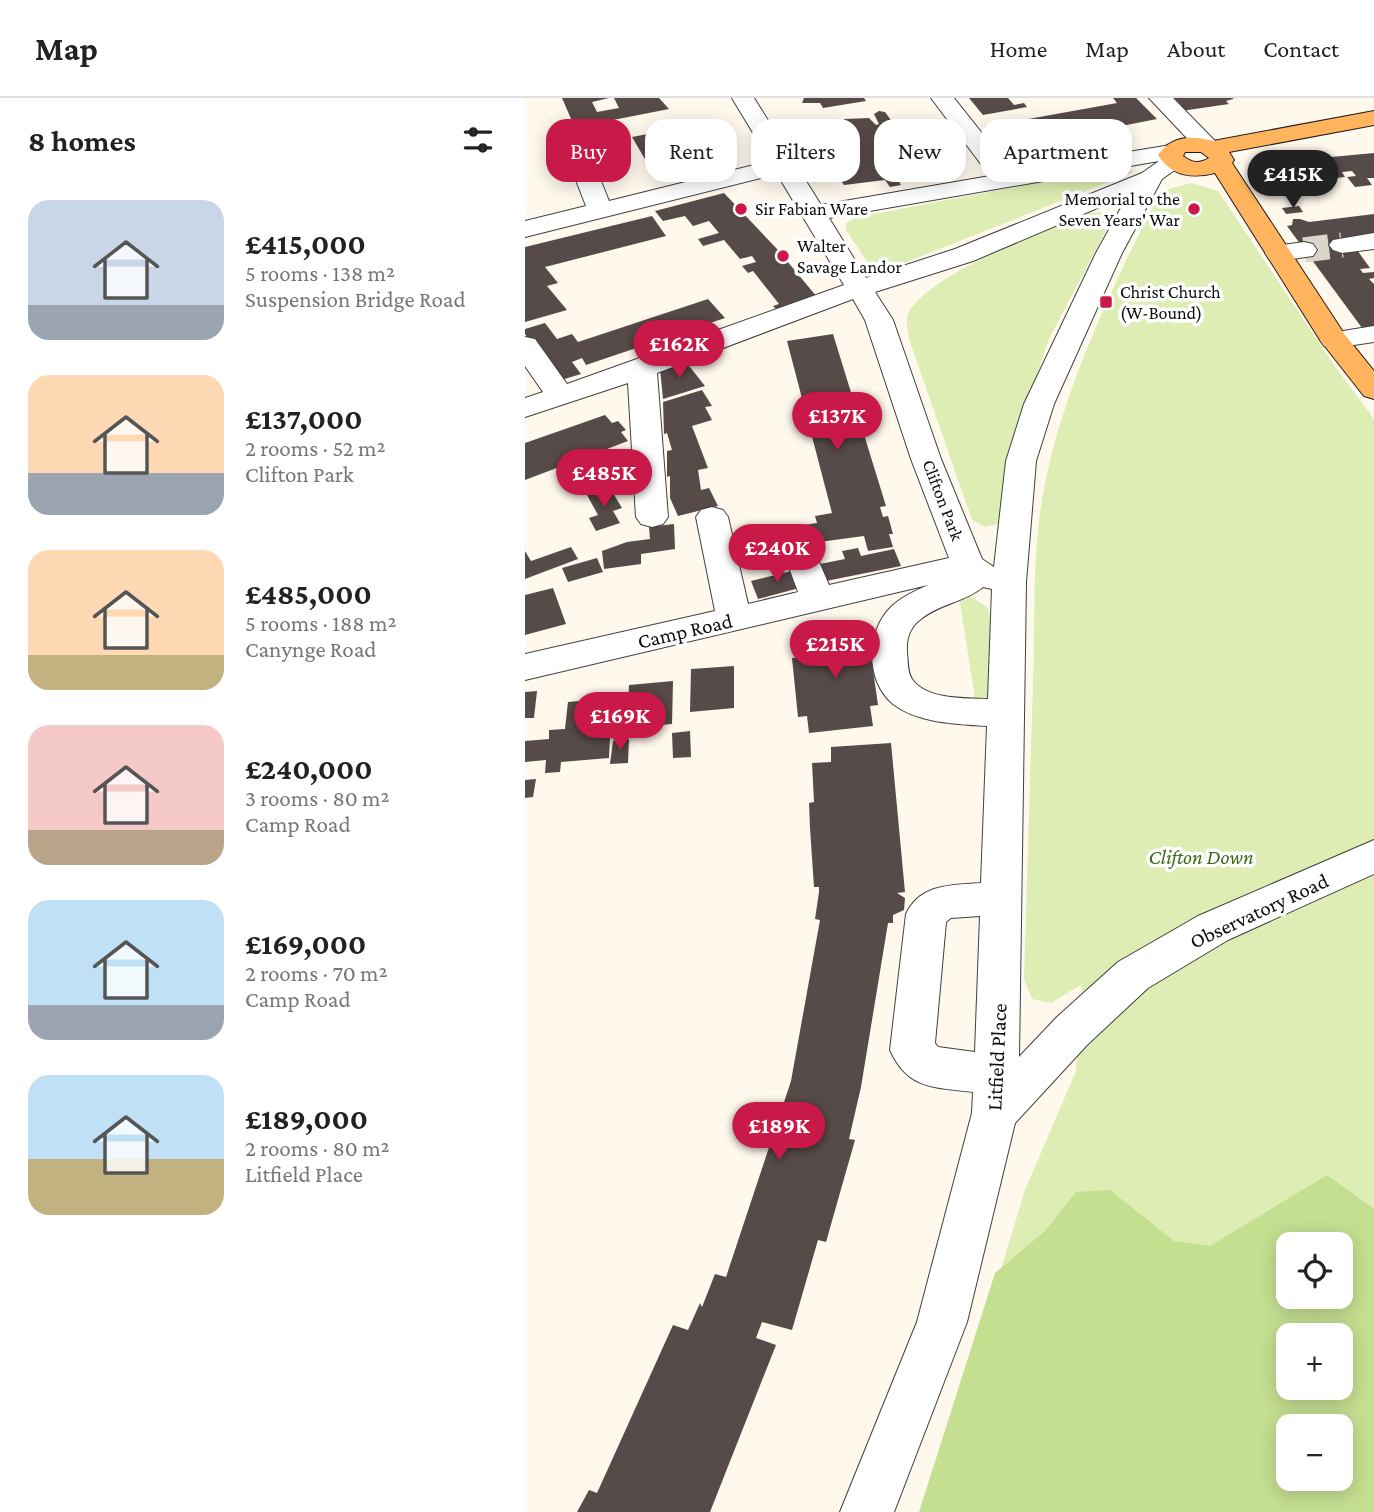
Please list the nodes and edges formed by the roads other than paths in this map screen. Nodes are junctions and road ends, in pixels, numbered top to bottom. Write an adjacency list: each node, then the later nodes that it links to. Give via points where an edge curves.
1 (743, 98): 5 (street, Clifton Park)
2 (942, 98): 6 (street)
3 (1160, 98): 7 (street)
4 (1374, 118): 7 (main road, via 1265,139)
5 (756, 119)
6 (980, 147)
7 (1197, 159): 8 (street); 13 (street); 22 (main road, via 1235,186 1291,251)
8 (1132, 162)
9 (751, 173): 14 (street)
10 (589, 182): 14 (street)
11 (794, 182): 15 (street, Clifton Park)
12 (1002, 182): 15 (street)
13 (1143, 190): 19 (street, via 1100,200); 32 (street, via 1039,404)
14 (600, 211): 16 (street)
15 (814, 214): 20 (street, Clifton Park)
16 (525, 229)
17 (1374, 241): 18 (street)
18 (1342, 245)
19 (964, 255): 20 (street); 24 (street, via 923,278 893,310)
20 (860, 289): 24 (street, Clifton Park); 25 (street)
21 (1374, 334): 22 (street)
22 (1334, 340): 26 (main road)
23 (525, 345): 27 (street)
24 (891, 351): 32 (street, Clifton Park, via 926,459)
25 (642, 369): 27 (street); 29 (street)
26 (1374, 390)
27 (560, 396): 28 (street)
28 (525, 408)
29 (652, 517)
30 (712, 517): 34 (street)
31 (805, 565): 33 (street)
32 (985, 574): 33 (street, Camp Road); 36 (street, Litfield Place); 36 (street, via 903,614 893,628 889,650 892,674 911,699 930,706)
33 (817, 600): 34 (street, Camp Road)
34 (734, 620): 35 (street, Camp Road)
35 (525, 667)
36 (1006, 714): 38 (street, Litfield Place)
37 (1374, 856): 39 (street, Observatory Road, via 1213,928 1133,975)
38 (1002, 898): 39 (street, Litfield Place); 39 (street, via 943,902 926,914 912,1050 927,1066)
39 (997, 1094): 40 (street, Litfield Place, via 942,1322)
40 (867, 1512)

